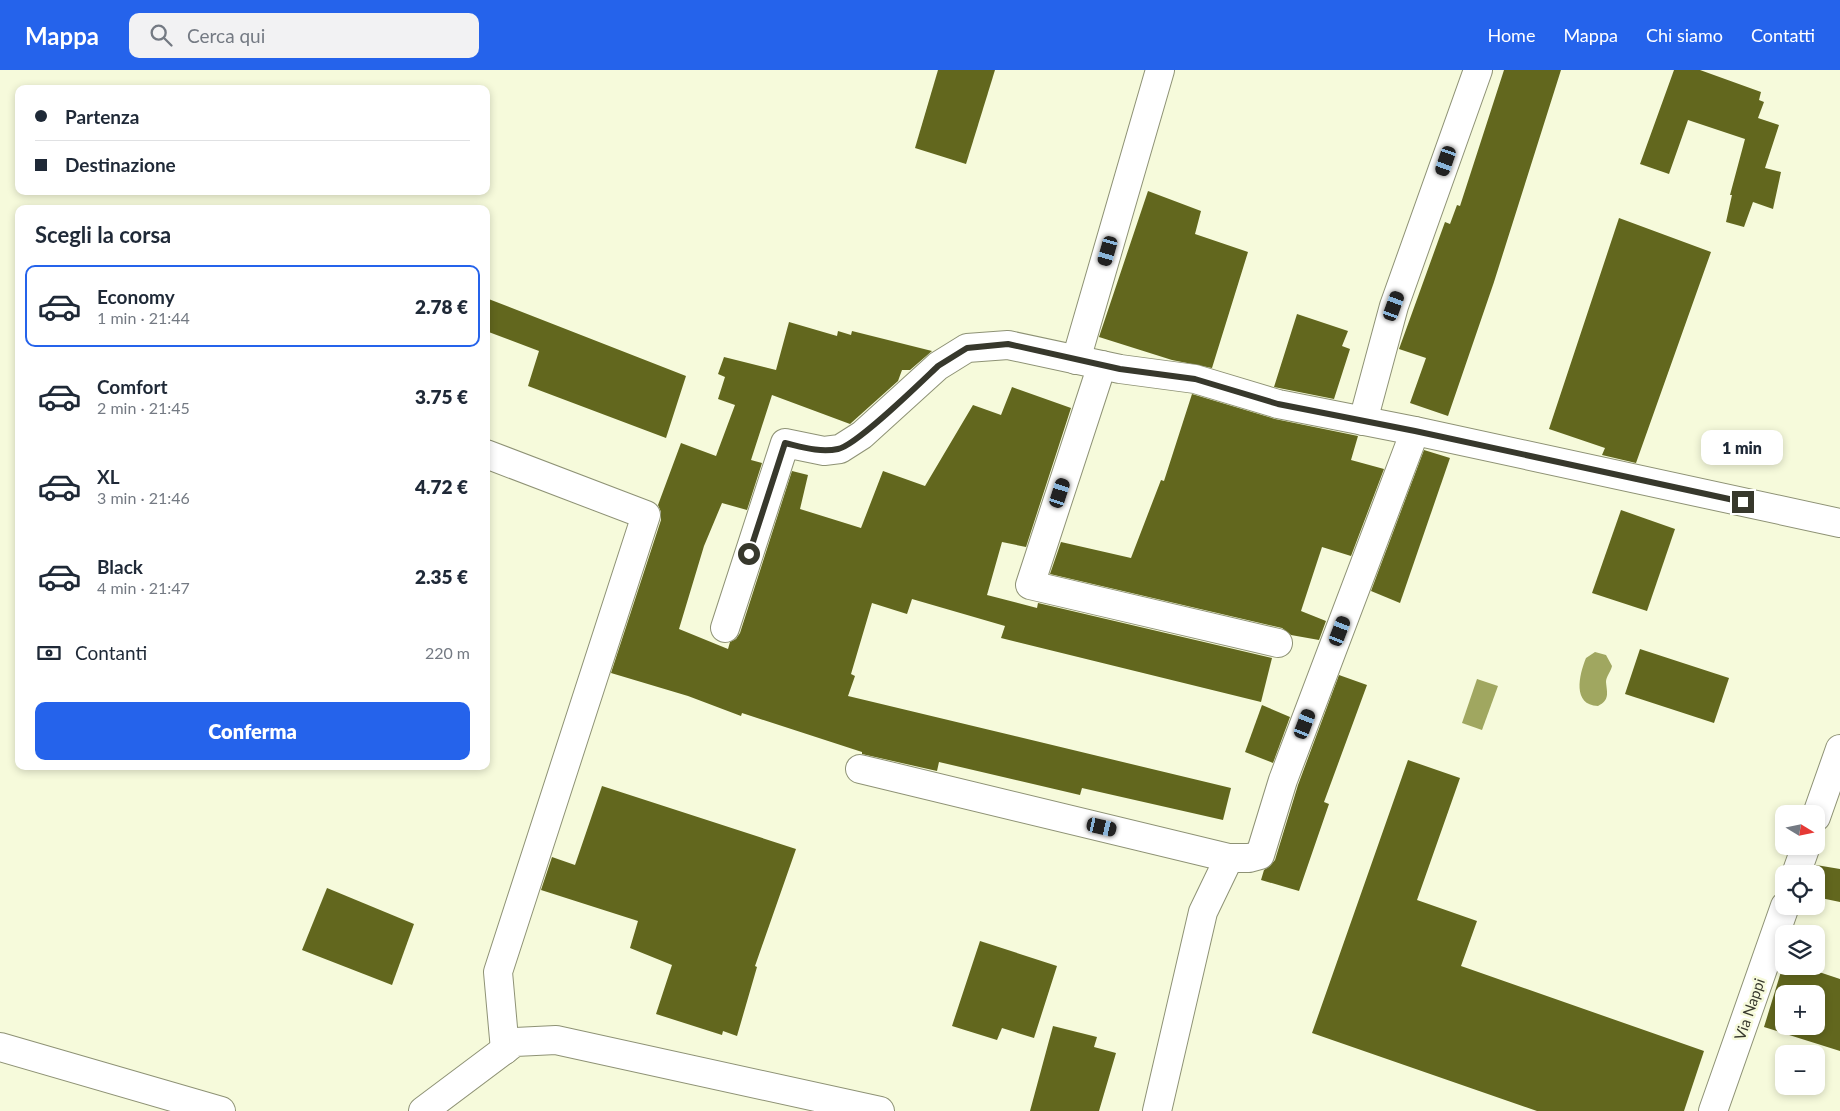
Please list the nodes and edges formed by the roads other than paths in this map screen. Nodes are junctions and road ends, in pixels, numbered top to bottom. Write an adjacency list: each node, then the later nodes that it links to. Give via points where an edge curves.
1 (1160, 70): 3 (street)
2 (1478, 70): 4 (street, via 1394,306)
3 (1089, 362): 4 (street, via 1195,379 1278,404); 8 (street, via 1008,344 967,348 938,366 862,435 840,449 824,451 785,443); 9 (street, via 1030,585)
4 (1363, 421): 5 (street)
5 (1415, 431): 7 (street); 13 (street, via 1283,780 1260,855)
6 (490, 456): 16 (street, via 646,515 498,972)
7 (1840, 523)
8 (725, 628)
9 (1278, 643)
10 (1840, 749): 12 (street)
11 (860, 770): 13 (street)
12 (1820, 805)
13 (1229, 858): 20 (street, via 1203,912)
14 (1782, 915): 21 (street, Via Nappi)
15 (0, 1047): 17 (street)
16 (505, 1050): 18 (street); 19 (street, via 515,1042 556,1040)
17 (220, 1111)
18 (424, 1111)
19 (880, 1111)
20 (1157, 1111)
21 (1714, 1111)

